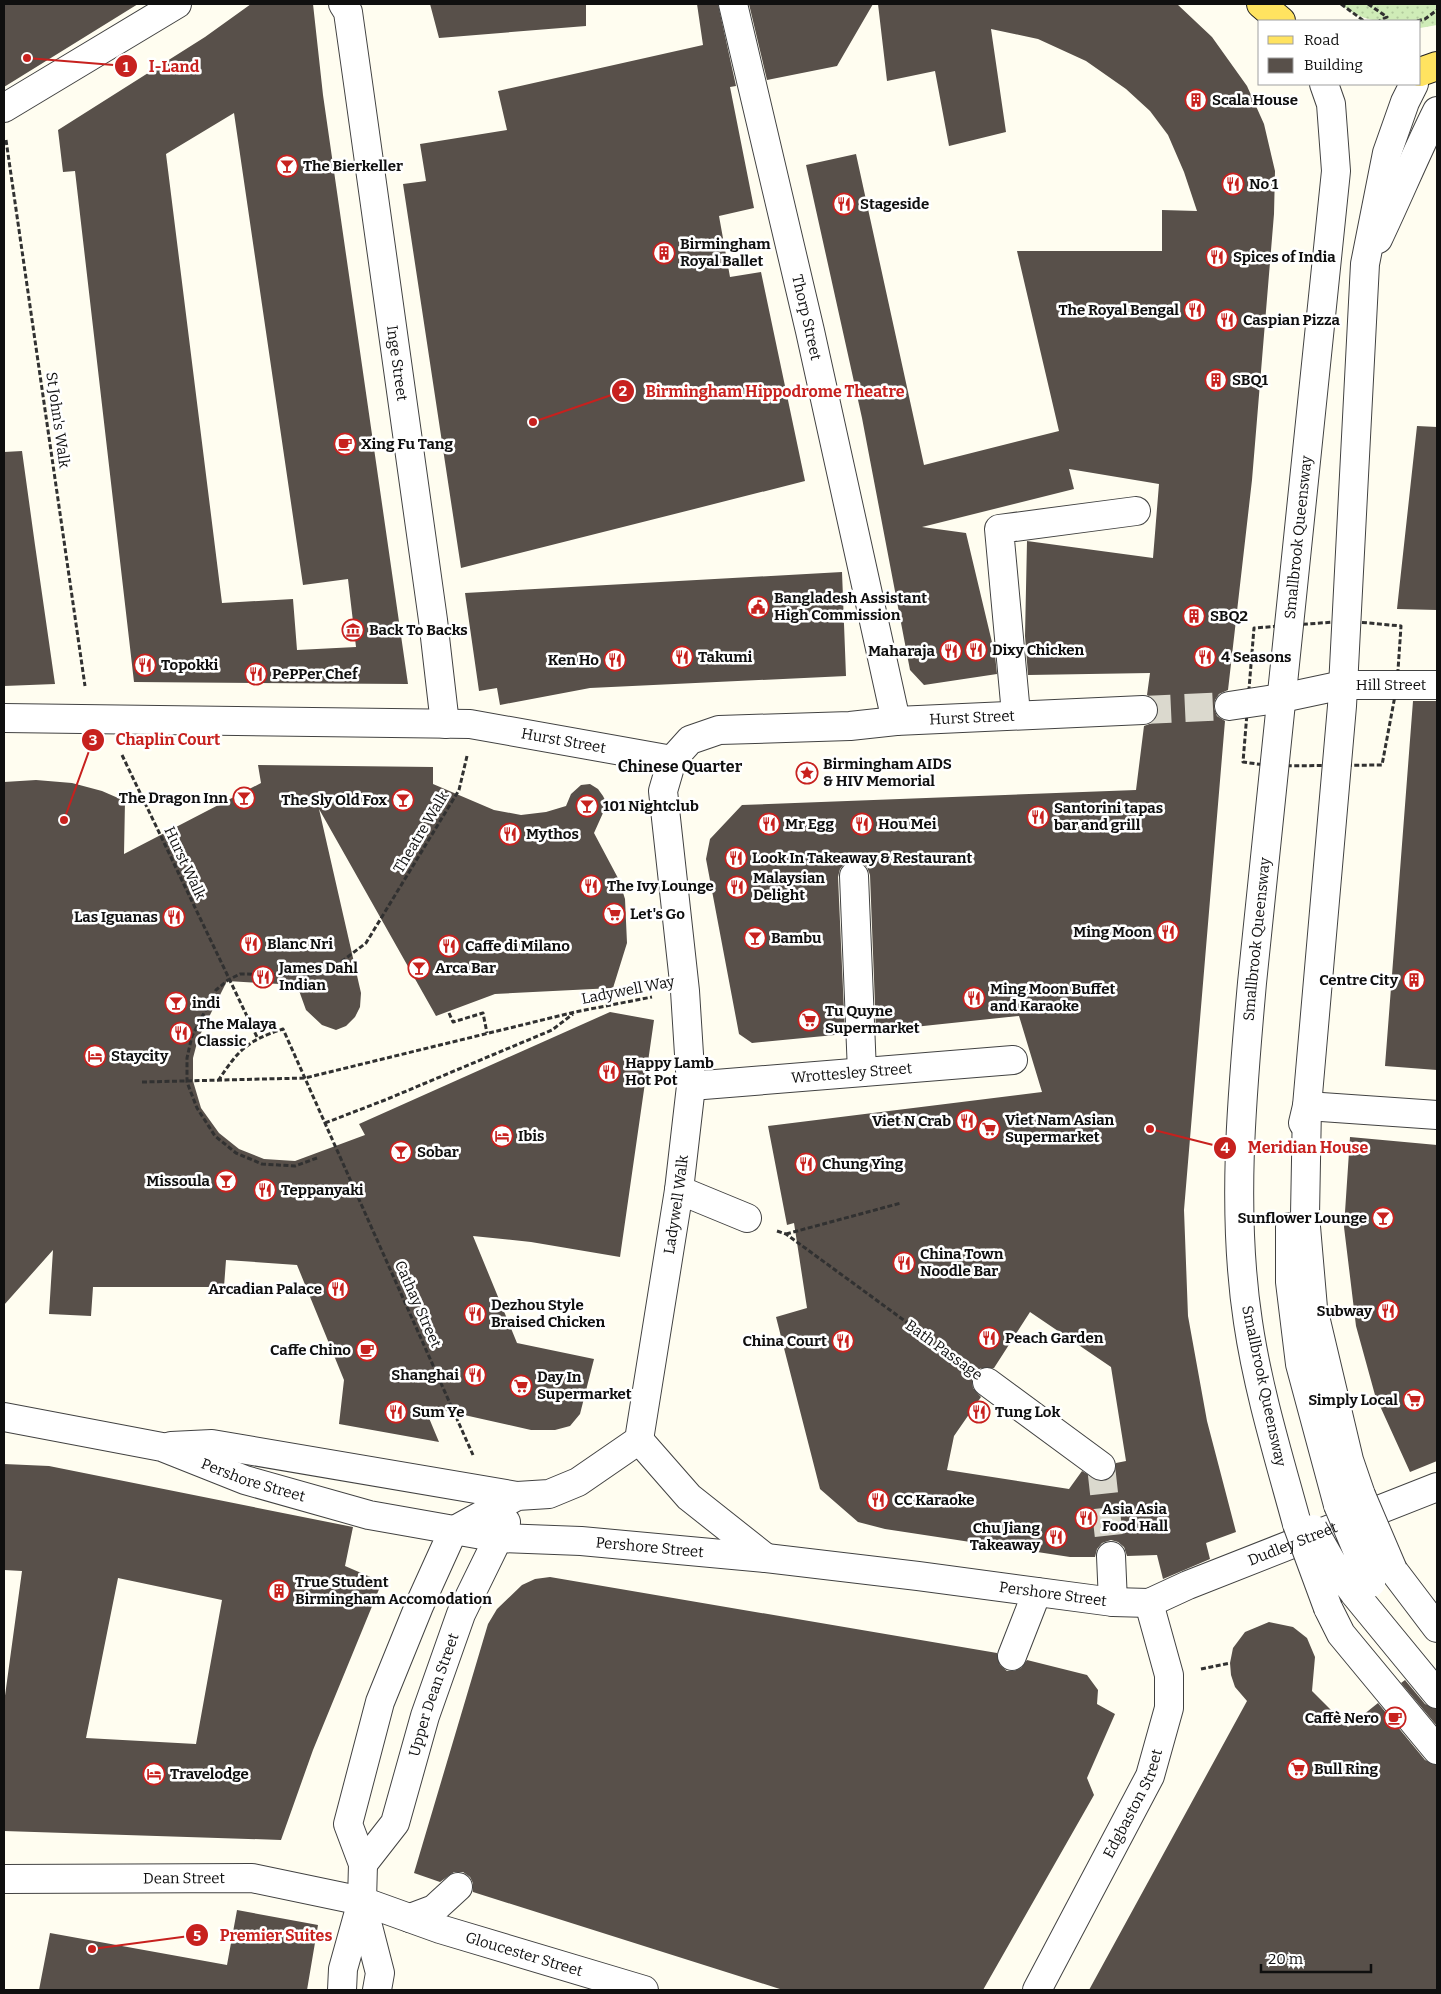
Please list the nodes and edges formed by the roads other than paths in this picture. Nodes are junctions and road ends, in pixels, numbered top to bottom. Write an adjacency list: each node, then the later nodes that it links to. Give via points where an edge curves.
1 (177, 4): 8 (street)
2 (343, 4): 20 (street, Inge Street, via 348,12)
3 (733, 4): 19 (street, Thorp Street, via 810,331)
4 (1261, 4): 5 (main road)
5 (1280, 20)
6 (1324, 85): 14 (street, Smallbrook Queensway, via 1331,104 1336,171)
7 (1415, 85): 10 (street, via 1405,102 1387,153)
8 (4, 108)
9 (1437, 111): 10 (street)
10 (1365, 264): 12 (street)
11 (1136, 511): 17 (street, via 999,529)
12 (1343, 685): 13 (street, Hill Street); 14 (street, Hill Street); 26 (street)
13 (1437, 685)
14 (1282, 698): 15 (street); 37 (street, Smallbrook Queensway, via 1272,766 1272,796 1243,1088 1240,1222 1248,1322 1274,1440)
15 (1229, 706)
16 (1143, 710): 17 (street, Hurst Street)
17 (1016, 714): 19 (street, Hurst Street)
18 (4, 718): 20 (street, Hurst Street)
19 (896, 721): 21 (street, Hurst Street, via 850,726 720,730 690,740)
20 (445, 724): 21 (street, Hurst Street, via 474,724)
21 (672, 760): 25 (street, Ladywell Walk, via 663,791 685,991)
22 (854, 876): 24 (street)
23 (1012, 1060): 24 (street, Wrottesley Street)
24 (862, 1072): 25 (street, Wrottesley Street)
25 (691, 1086): 28 (street, Ladywell Walk)
26 (1306, 1106): 27 (street); 42 (street, bridge, via 1305,1215 1313,1308 1349,1460 1350,1500)
27 (1437, 1115)
28 (679, 1190): 29 (street); 32 (street, Ladywell Walk)
29 (747, 1218)
30 (987, 1382): 34 (street, Bath Passage)
31 (4, 1417): 33 (street, Pershore Street)
32 (639, 1440): 36 (street, via 578,1482 549,1494); 41 (street, via 689,1497)
33 (162, 1447): 36 (street, Pershore Street, via 212,1444); 38 (street, Pershore Street, via 254,1483 369,1515)
34 (1101, 1466)
35 (1437, 1487): 45 (street, Dudley Street, via 1186,1578)
36 (518, 1496): 38 (street); 39 (street, Upper Dean Street)
37 (1303, 1522): 42 (street, bridge, via 1319,1542); 50 (street, Smallbrook Queensway, bridge, via 1328,1608 1341,1634)
38 (453, 1531): 39 (street, Pershore Street); 51 (street, via 380,1702 348,1824)
39 (499, 1538): 41 (street, Pershore Street, via 581,1541); 51 (street, Upper Dean Street, via 458,1622 425,1716 395,1822)
40 (1110, 1556): 44 (street)
41 (766, 1558): 43 (street, Pershore Street)
42 (1373, 1582): 46 (street); 48 (street, via 1394,1616); 49 (street)
43 (1037, 1592): 44 (street, Pershore Street); 47 (street)
44 (1113, 1602): 45 (street, Pershore Street)
45 (1149, 1603): 59 (street, Edgbaston Street, via 1168,1675 1169,1708 1152,1768)
46 (1437, 1628)
47 (1012, 1656)
48 (1437, 1667)
49 (1437, 1694)
50 (1437, 1750)
51 (363, 1864): 54 (street)
52 (4, 1879): 54 (street, Dean Street, via 252,1878)
53 (458, 1887): 55 (street, via 434,1909)
54 (362, 1901): 55 (street, Dean Street); 56 (street, via 343,1969); 57 (street, via 380,1973)
55 (407, 1917): 58 (street, Gloucester Street)
56 (342, 1990)
57 (377, 1990)
58 (644, 1990)
59 (1037, 1990)

